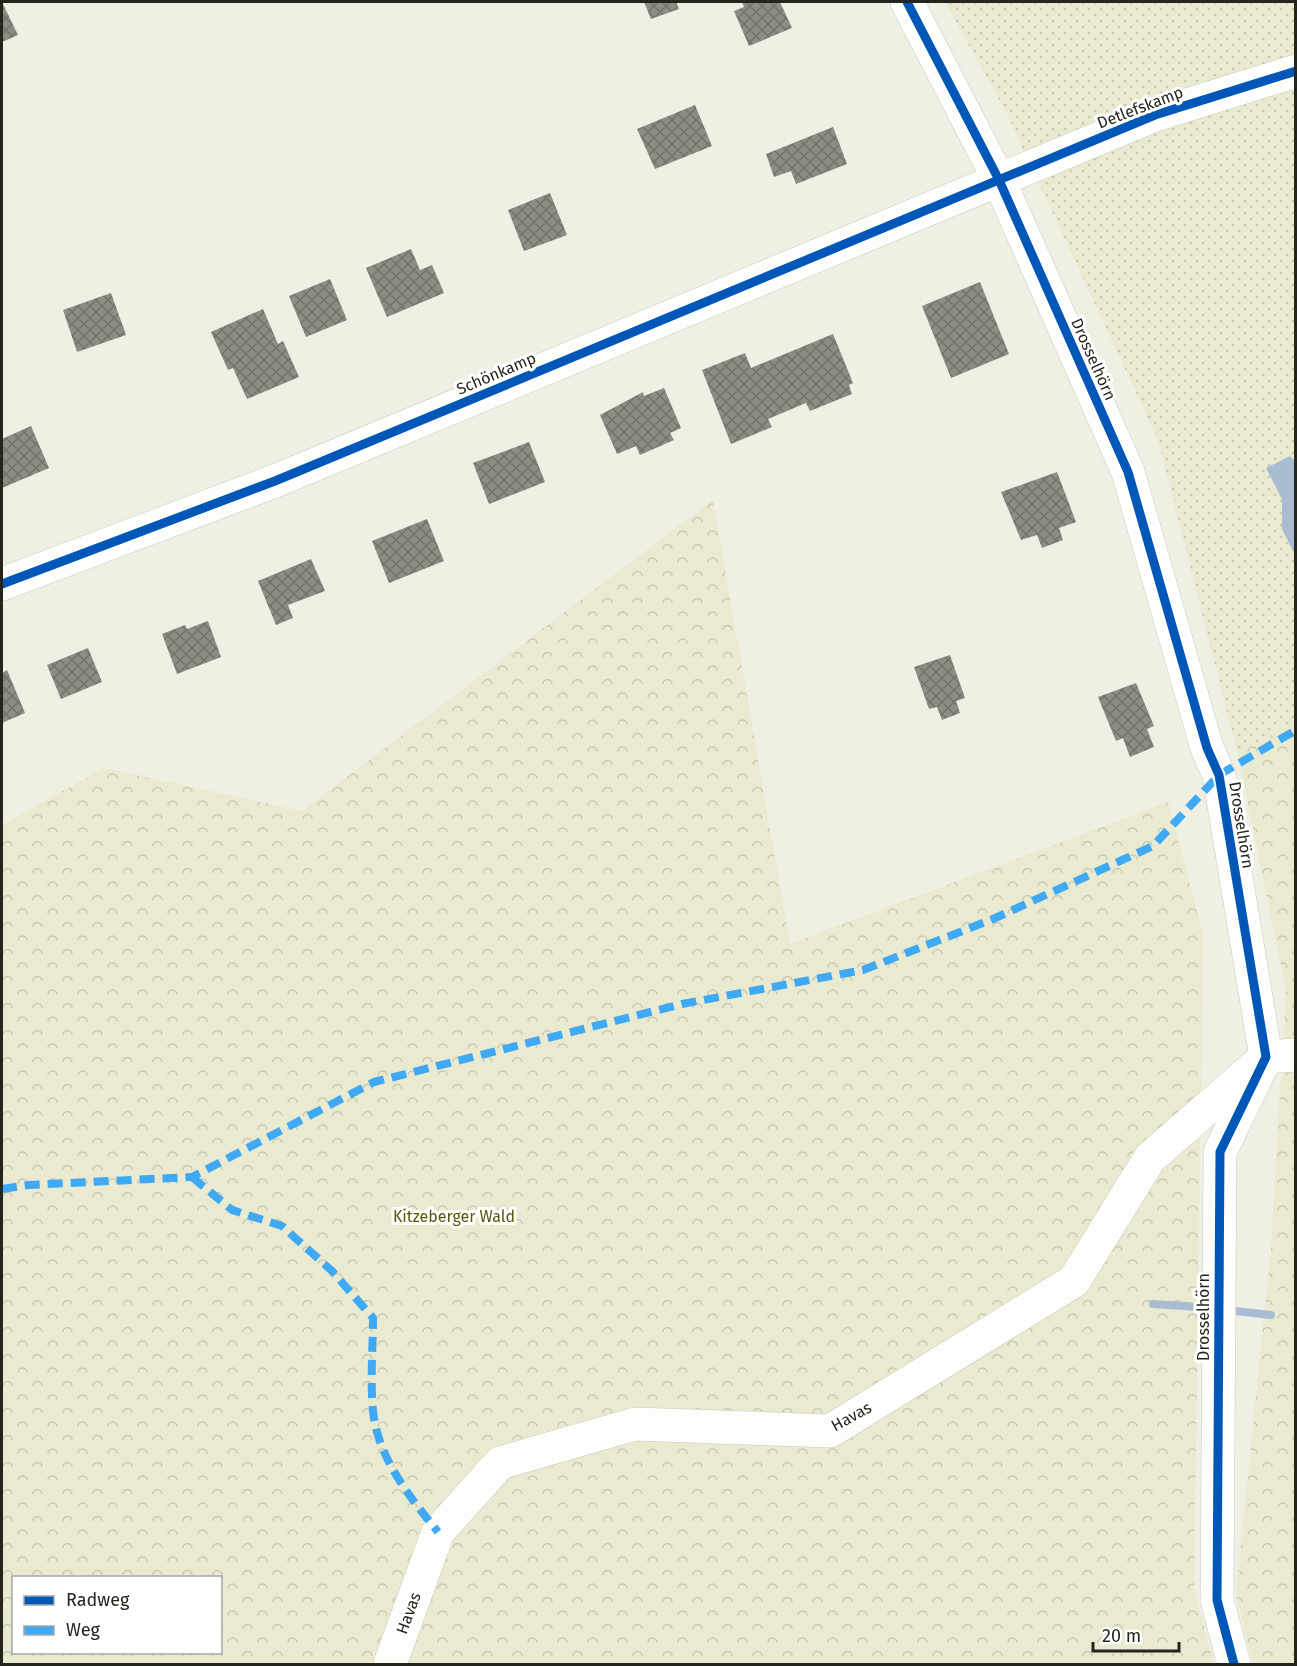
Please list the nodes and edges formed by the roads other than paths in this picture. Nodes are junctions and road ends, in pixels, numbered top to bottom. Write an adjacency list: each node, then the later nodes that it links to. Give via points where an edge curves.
1 (907, 2): 3 (street, Drosselhörn)
2 (1296, 71): 3 (street, Detlefskamp, via 1155,115)
3 (999, 180): 4 (street, Schönkamp, via 275,481); 5 (street, Drosselhörn, via 1128,472 1207,748 1219,776)
4 (2, 584)
5 (1281, 1056): 6 (street, Havas, via 1150,1158 1074,1281 830,1431 635,1424 500,1463 438,1532); 7 (street, Drosselhörn, via 1220,1152 1217,1600)
6 (390, 1665)
7 (1234, 1665)

